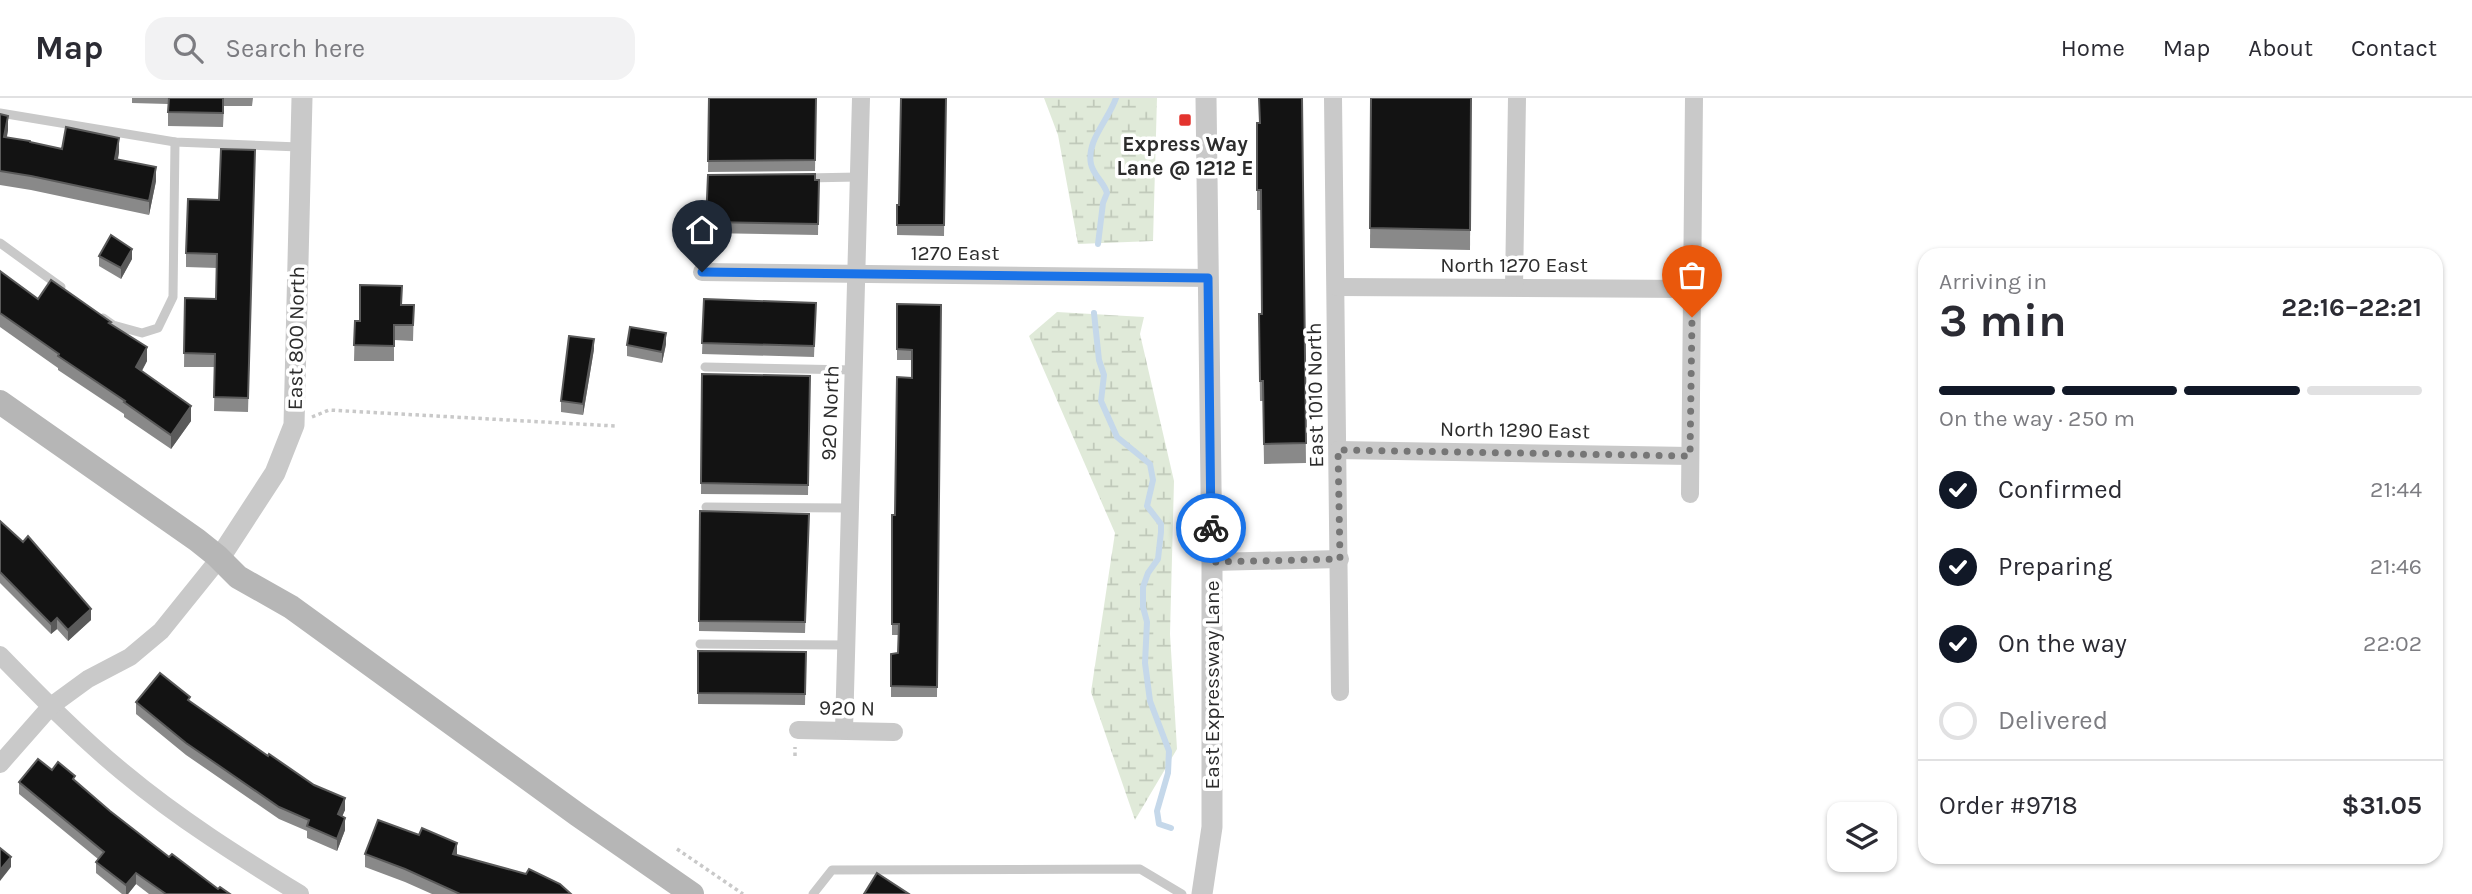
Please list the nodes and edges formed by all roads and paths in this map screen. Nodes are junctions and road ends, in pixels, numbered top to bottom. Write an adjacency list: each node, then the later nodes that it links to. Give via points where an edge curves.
1 (302, 98): 9 (street, East 800 North)
2 (860, 98): 10 (street, 920 North)
3 (1206, 98): 15 (street, East Expressway Lane)
4 (1333, 98): 16 (street, East 1010 North)
5 (1517, 98): 17 (street)
6 (1694, 98): 18 (street)
7 (0, 113): 8 (lane)
8 (175, 142): 9 (lane); 20 (lane, via 173,297 158,328 142,333 113,325)
9 (301, 147): 24 (street, East 800 North)
10 (859, 177): 11 (lane); 14 (street, 920 North)
11 (791, 178)
12 (0, 243): 19 (lane)
13 (702, 272): 14 (street, 1270 East)
14 (857, 275): 15 (street, 1270 East); 22 (street, 920 North)
15 (1208, 278): 33 (street, East Expressway Lane)
16 (1337, 287): 17 (street, North 1270 East); 26 (street, East 1010 North)
17 (1514, 287): 18 (street, North 1270 East)
18 (1692, 289): 27 (street)
19 (72, 295)
20 (93, 310)
21 (705, 367): 22 (lane)
22 (854, 370): 30 (street, 920 North)
23 (0, 402): 31 (main road)
24 (294, 425): 25 (path, via 329,410); 31 (street, East 800 North, via 275,473)
25 (615, 426)
26 (1338, 450): 27 (street, North 1290 East); 32 (street, East 1010 North)
27 (1690, 456): 28 (street)
28 (1690, 494)
29 (706, 507): 30 (lane)
30 (850, 508): 35 (street, 920 North)
31 (219, 559): 38 (street, via 161,631 130,657); 47 (main road, via 238,577 291,607)
32 (1340, 559): 33 (street); 37 (street, East 1010 North)
33 (1212, 562): 51 (street, East Expressway Lane, via 1212,827)
34 (700, 644): 35 (lane)
35 (846, 645): 40 (street, 920 North)
36 (0, 655): 38 (street)
37 (1340, 692)
38 (51, 706): 44 (street); 46 (street, via 123,773)
39 (798, 730): 40 (street, 920 N)
40 (844, 730): 41 (street, 920 N)
41 (894, 732)
42 (789, 749): 43 (path)
43 (795, 750)
44 (0, 764)
45 (677, 849): 48 (path)
46 (300, 894)
47 (692, 894)
48 (743, 894)
49 (813, 894): 50 (lane, via 832,870 1140,869)
50 (1182, 894)
51 (1202, 894)

